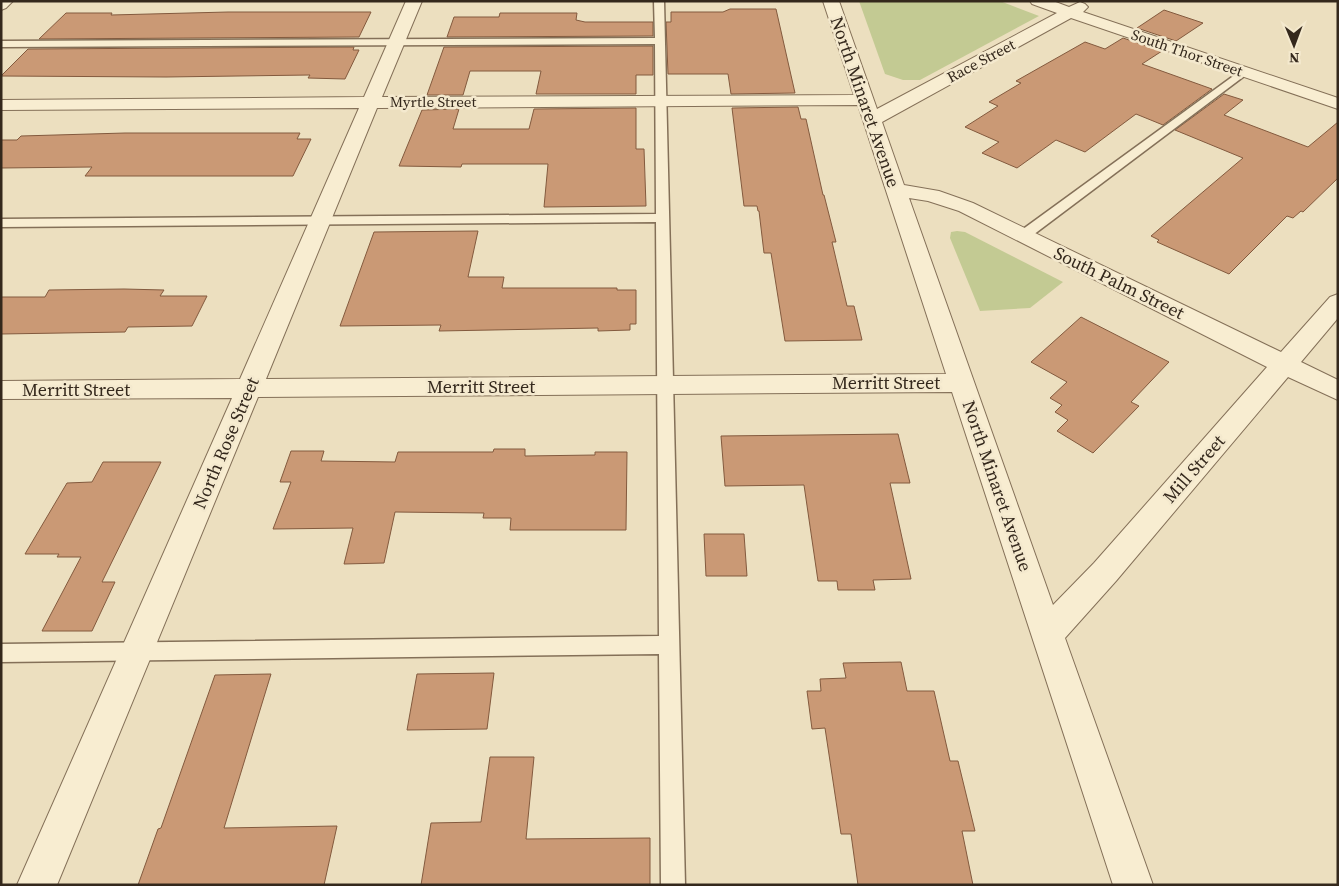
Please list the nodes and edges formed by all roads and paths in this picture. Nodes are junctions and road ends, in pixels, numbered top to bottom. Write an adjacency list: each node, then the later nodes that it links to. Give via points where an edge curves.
1 (6, 1): 7 (street)
2 (414, 1): 10 (street, North Rose Street)
3 (659, 1): 9 (lane)
4 (831, 1): 17 (street, North Minaret Avenue)
5 (1037, 1): 8 (street, South Thor Street)
6 (1090, 1): 8 (street, Race Street)
7 (1, 5)
8 (1070, 13): 12 (street, South Thor Street); 17 (street, Race Street)
9 (660, 41): 10 (lane); 13 (lane)
10 (397, 42): 11 (lane); 14 (street, North Rose Street)
11 (1, 44)
12 (1243, 72): 15 (street, South Thor Street); 22 (lane)
13 (661, 101): 14 (street, Myrtle Street); 17 (street, Myrtle Street); 19 (lane)
14 (371, 103): 16 (street, Myrtle Street); 20 (street, North Rose Street)
15 (1338, 104)
16 (1, 105)
17 (868, 110): 18 (street, North Minaret Avenue)
18 (895, 190): 22 (street, South Palm Street, via 953,201); 25 (street, North Minaret Avenue)
19 (662, 218): 20 (lane); 26 (lane)
20 (321, 221): 21 (lane); 27 (street, North Rose Street)
21 (1, 223)
22 (1024, 236): 24 (street, South Palm Street)
23 (1338, 302): 24 (street, Mill Street)
24 (1284, 364): 29 (street, South Palm Street); 30 (street, Mill Street)
25 (961, 383): 26 (street, Merritt Street); 30 (street, North Minaret Avenue)
26 (665, 385): 27 (street, Merritt Street); 31 (lane)
27 (249, 388): 28 (street, Merritt Street); 32 (street, North Rose Street)
28 (1, 390)
29 (1338, 391)
30 (1047, 634): 36 (street, North Minaret Avenue)
31 (669, 645): 32 (lane); 35 (lane)
32 (136, 652): 33 (lane); 34 (street, North Rose Street)
33 (1, 653)
34 (37, 885)
35 (673, 885)
36 (1133, 885)

